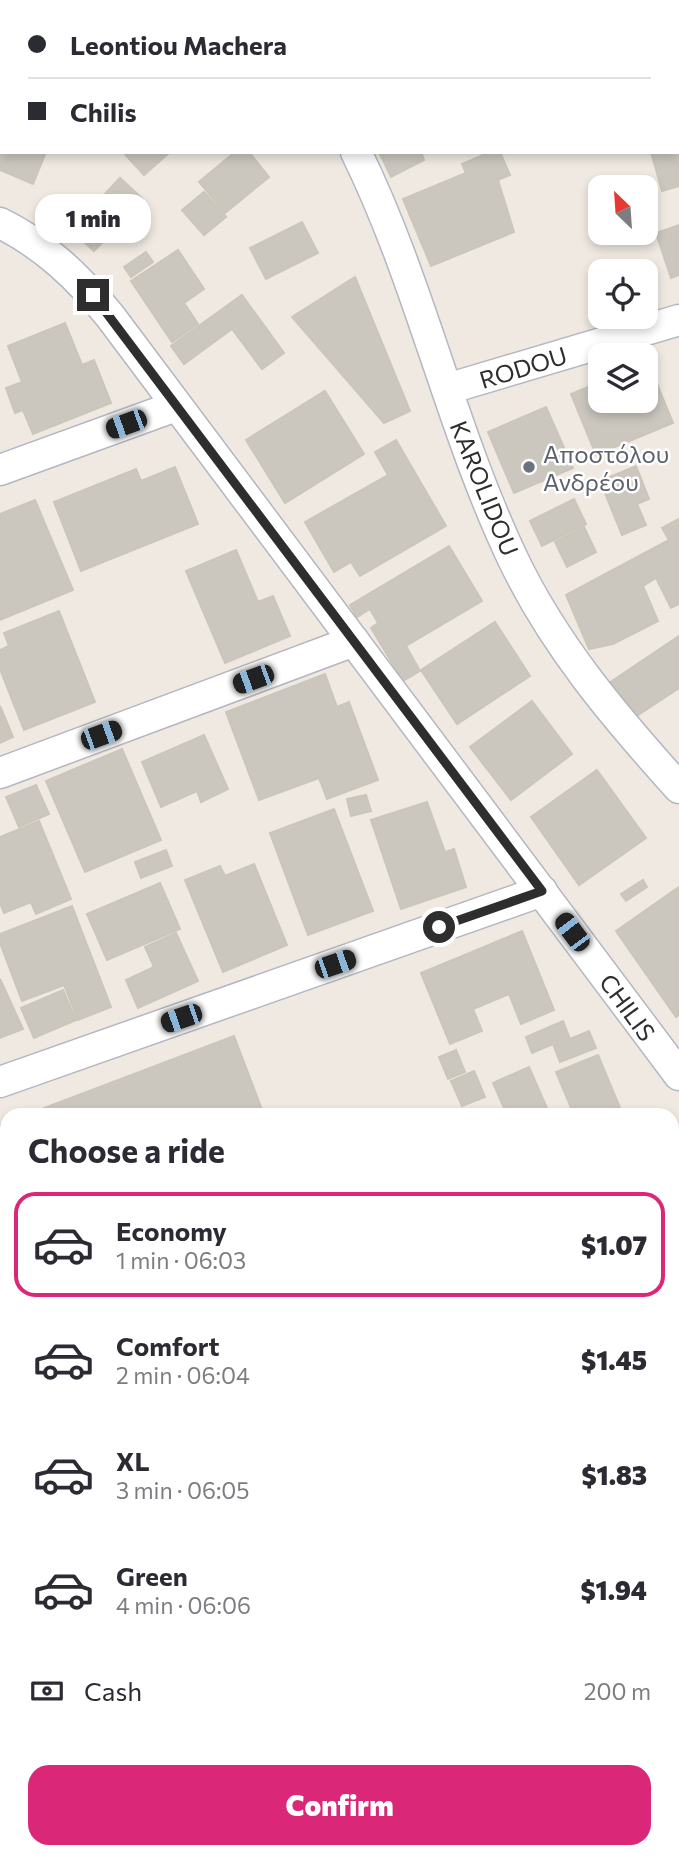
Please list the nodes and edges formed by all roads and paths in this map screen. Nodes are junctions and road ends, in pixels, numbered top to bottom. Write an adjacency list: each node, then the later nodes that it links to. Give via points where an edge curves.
1 (357, 154): 4 (street, KAROLIDOU, via 396,241)
2 (0, 223): 5 (street, CHILIS, via 75,275)
3 (679, 320): 4 (street, RODOU)
4 (447, 389): 9 (street, KAROLIDOU, via 493,513 531,596 609,708)
5 (176, 406): 6 (street); 7 (street, CHILIS)
6 (0, 470)
7 (354, 642): 8 (street); 10 (street, CHILIS)
8 (0, 773)
9 (679, 788)
10 (542, 891): 11 (street, CHILIS); 12 (street)
11 (679, 1075)
12 (0, 1082)

